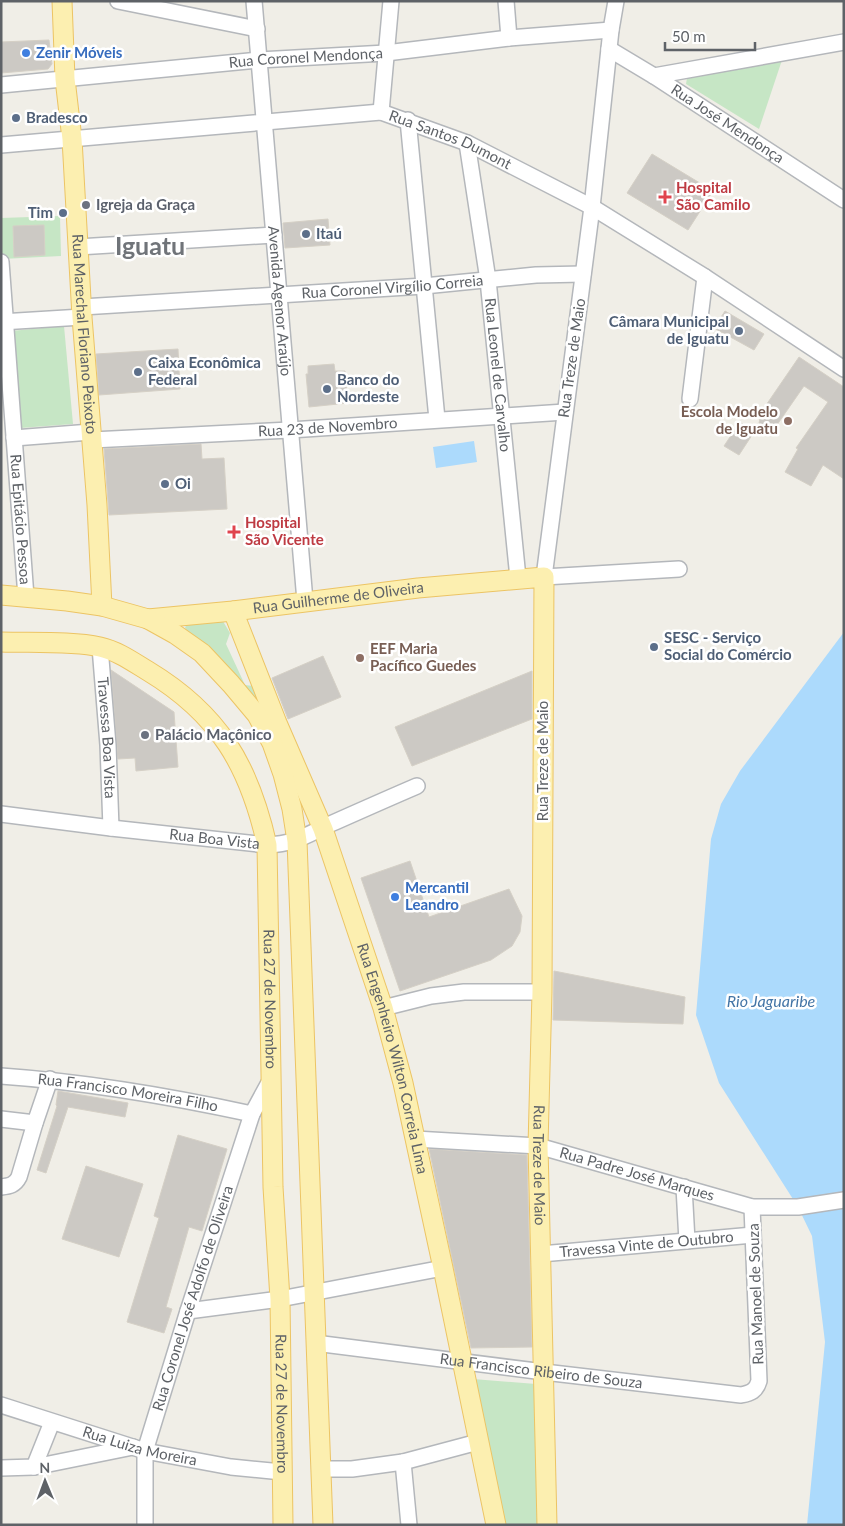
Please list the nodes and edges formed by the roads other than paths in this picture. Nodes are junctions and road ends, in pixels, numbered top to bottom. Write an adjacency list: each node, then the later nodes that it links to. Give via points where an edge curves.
1 (62, 1): 15 (main road, Rua Marechal Floriano Peixoto)
2 (118, 1): 7 (street)
3 (254, 1): 7 (street, Avenida Agenor Araújo)
4 (391, 1): 12 (street)
5 (506, 1): 9 (street)
6 (616, 1): 8 (street, Rua Treze de Maio)
7 (256, 28): 13 (street, Avenida Agenor Araújo)
8 (611, 30): 9 (street, Rua Coronel Mendonça); 11 (street, Rua Treze de Maio)
9 (509, 38): 12 (street, Rua Coronel Mendonça)
10 (844, 42): 14 (street)
11 (609, 49): 14 (street, Rua José Mendonça); 24 (street, Rua Treze de Maio)
12 (386, 53): 13 (street, Rua Coronel Mendonça); 17 (street)
13 (259, 60): 15 (street, Rua Coronel Mendonça); 19 (street, Avenida Agenor Araújo)
14 (654, 76): 23 (street, Rua José Mendonça)
15 (65, 79): 16 (street, Rua Coronel Mendonça); 20 (main road, Rua Marechal Floriano Peixoto)
16 (1, 85)
17 (381, 112): 18 (street, Rua Santos Dumont); 19 (street, Rua Santos Dumont)
18 (408, 120): 21 (street, Rua Santos Dumont); 31 (street)
19 (264, 122): 20 (street, Rua Santos Dumont); 25 (street, Avenida Agenor Araújo)
20 (72, 138): 22 (street, Rua Santos Dumont); 26 (main road, Rua Marechal Floriano Peixoto)
21 (468, 143): 24 (street, Rua Santos Dumont); 30 (street, Rua Leonel de Carvalho)
22 (1, 145)
23 (844, 200)
24 (592, 207): 28 (street, Rua Treze de Maio); 29 (street, Rua Santos Dumont)
25 (274, 235): 26 (street); 32 (street, Avenida Agenor Araújo)
26 (78, 247): 33 (main road, Rua Marechal Floriano Peixoto)
27 (1, 262): 34 (street, Rua Epitácio Pessoa)
28 (583, 274): 30 (street, Rua Coronel Virgílio Correia); 37 (street, Rua Treze de Maio)
29 (705, 277): 35 (street, Rua Santos Dumont); 36 (street)
30 (488, 280): 31 (street, Rua Coronel Virgílio Correia); 38 (street, Rua Leonel de Carvalho)
31 (424, 286): 32 (street, Rua Coronel Virgílio Correia); 39 (street)
32 (278, 295): 33 (street, Rua Coronel Virgílio Correia); 40 (street, Avenida Agenor Araújo)
33 (82, 312): 34 (street, Rua Coronel Virgílio Correia); 41 (main road, Rua Marechal Floriano Peixoto)
34 (3, 322): 42 (street, Rua Epitácio Pessoa)
35 (844, 369)
36 (690, 399)
37 (564, 412): 38 (street, Rua 23 de Novembro); 44 (street, Rua Treze de Maio)
38 (502, 416): 39 (street, Rua 23 de Novembro); 45 (street, Rua Leonel de Carvalho)
39 (437, 419): 40 (street, Rua 23 de Novembro)
40 (290, 430): 41 (street, Rua 23 de Novembro); 48 (street, Avenida Agenor Araújo)
41 (92, 436): 42 (street, Rua 23 de Novembro); 49 (main road, Rua Marechal Floriano Peixoto)
42 (10, 444): 47 (street, Rua Epitácio Pessoa)
43 (679, 569): 44 (street, Rua Guilherme de Oliveira)
44 (544, 577): 45 (main road, Rua Guilherme de Oliveira); 60 (main road, Rua Treze de Maio)
45 (518, 578): 48 (main road, Rua Guilherme de Oliveira)
46 (1, 596): 47 (main road, Rua Guilherme de Oliveira)
47 (26, 597): 49 (main road, Rua Guilherme de Oliveira)
48 (304, 601): 50 (main road, Rua Guilherme de Oliveira)
49 (102, 606): 51 (main road, Rua Guilherme de Oliveira)
50 (234, 611): 51 (main road, Rua Guilherme de Oliveira); 56 (main road, Rua Engenheiro Wilton Correia Lima)
51 (148, 619): 58 (main road, via 202,653 257,715 283,774)
52 (1, 642): 53 (main road, Rua 27 de Novembro)
53 (100, 647): 57 (street, Travessa Boa Vista); 59 (main road, Rua 27 de Novembro, via 116,652 156,676 194,703 213,723 240,765 253,795)
54 (417, 786): 56 (street, Rua Boa Vista)
55 (1, 814): 57 (street, Rua Boa Vista)
56 (322, 827): 58 (street, Rua Boa Vista); 61 (main road, Rua Engenheiro Wilton Correia Lima)
57 (111, 828): 59 (street, Rua Boa Vista)
58 (297, 841): 59 (street, Rua Boa Vista); 78 (main road)
59 (267, 845): 64 (main road, Rua 27 de Novembro)
60 (542, 992): 61 (street, via 464,992 431,996); 69 (main road, Rua Treze de Maio)
61 (384, 1008): 68 (main road, Rua Engenheiro Wilton Correia Lima)
62 (1, 1076): 63 (street, Rua Francisco Moreira Filho)
63 (50, 1079): 65 (street, Rua Francisco Moreira Filho); 67 (street)
64 (271, 1079): 65 (street, Rua Coronel José Adolfo de Oliveira); 79 (main road, Rua 27 de Novembro)
65 (252, 1114): 80 (street, Rua Coronel José Adolfo de Oliveira)
66 (1, 1119): 67 (street)
67 (35, 1123): 70 (street, via 16,1183)
68 (415, 1139): 69 (street, Rua Padre José Marques); 77 (main road, Rua Engenheiro Wilton Correia Lima)
69 (538, 1146): 71 (street, Rua Padre José Marques); 76 (main road, Rua Treze de Maio)
70 (1, 1187)
71 (684, 1187): 73 (street, Rua Padre José Marques); 75 (street)
72 (844, 1200): 73 (street, Rua Padre José Marques, via 798,1207)
73 (752, 1207): 74 (street, Rua Manoel de Souza)
74 (753, 1235): 75 (street, Travessa Vinte de Outubro); 84 (street, Rua Manoel de Souza)
75 (687, 1241): 76 (street, Travessa Vinte de Outubro)
76 (541, 1254): 83 (main road, Rua Treze de Maio)
77 (443, 1268): 78 (street); 82 (main road, Rua Engenheiro Wilton Correia Lima)
78 (313, 1293): 79 (street); 81 (main road)
79 (280, 1299): 80 (street); 93 (main road, Rua 27 de Novembro)
80 (188, 1311): 88 (street, Rua Coronel José Adolfo de Oliveira)
81 (315, 1343): 82 (street, Rua Francisco Ribeiro de Souza); 92 (main road)
82 (462, 1361): 83 (street, Rua Francisco Ribeiro de Souza); 87 (main road, Rua Engenheiro Wilton Correia Lima)
83 (544, 1372): 84 (street, Rua Francisco Ribeiro de Souza, via 741,1395 754,1391); 99 (main road, Rua Treze de Maio)
84 (759, 1381)
85 (1, 1405): 86 (street, Rua Luiza Moreira)
86 (52, 1422): 88 (street, Rua Luiza Moreira); 90 (street)
87 (478, 1442): 89 (street); 98 (main road, Rua Engenheiro Wilton Correia Lima)
88 (139, 1449): 90 (street); 93 (street, Rua Luiza Moreira, via 231,1467); 94 (street, Rua Coronel José Adolfo de Oliveira)
89 (402, 1462): 92 (street, via 352,1469); 97 (street)
90 (34, 1467): 91 (street)
91 (1, 1468)
92 (321, 1469): 96 (main road)
93 (282, 1472): 95 (main road, Rua 27 de Novembro)
94 (144, 1525)
95 (284, 1525)
96 (323, 1525)
97 (409, 1525)
98 (496, 1525)
99 (547, 1525)

